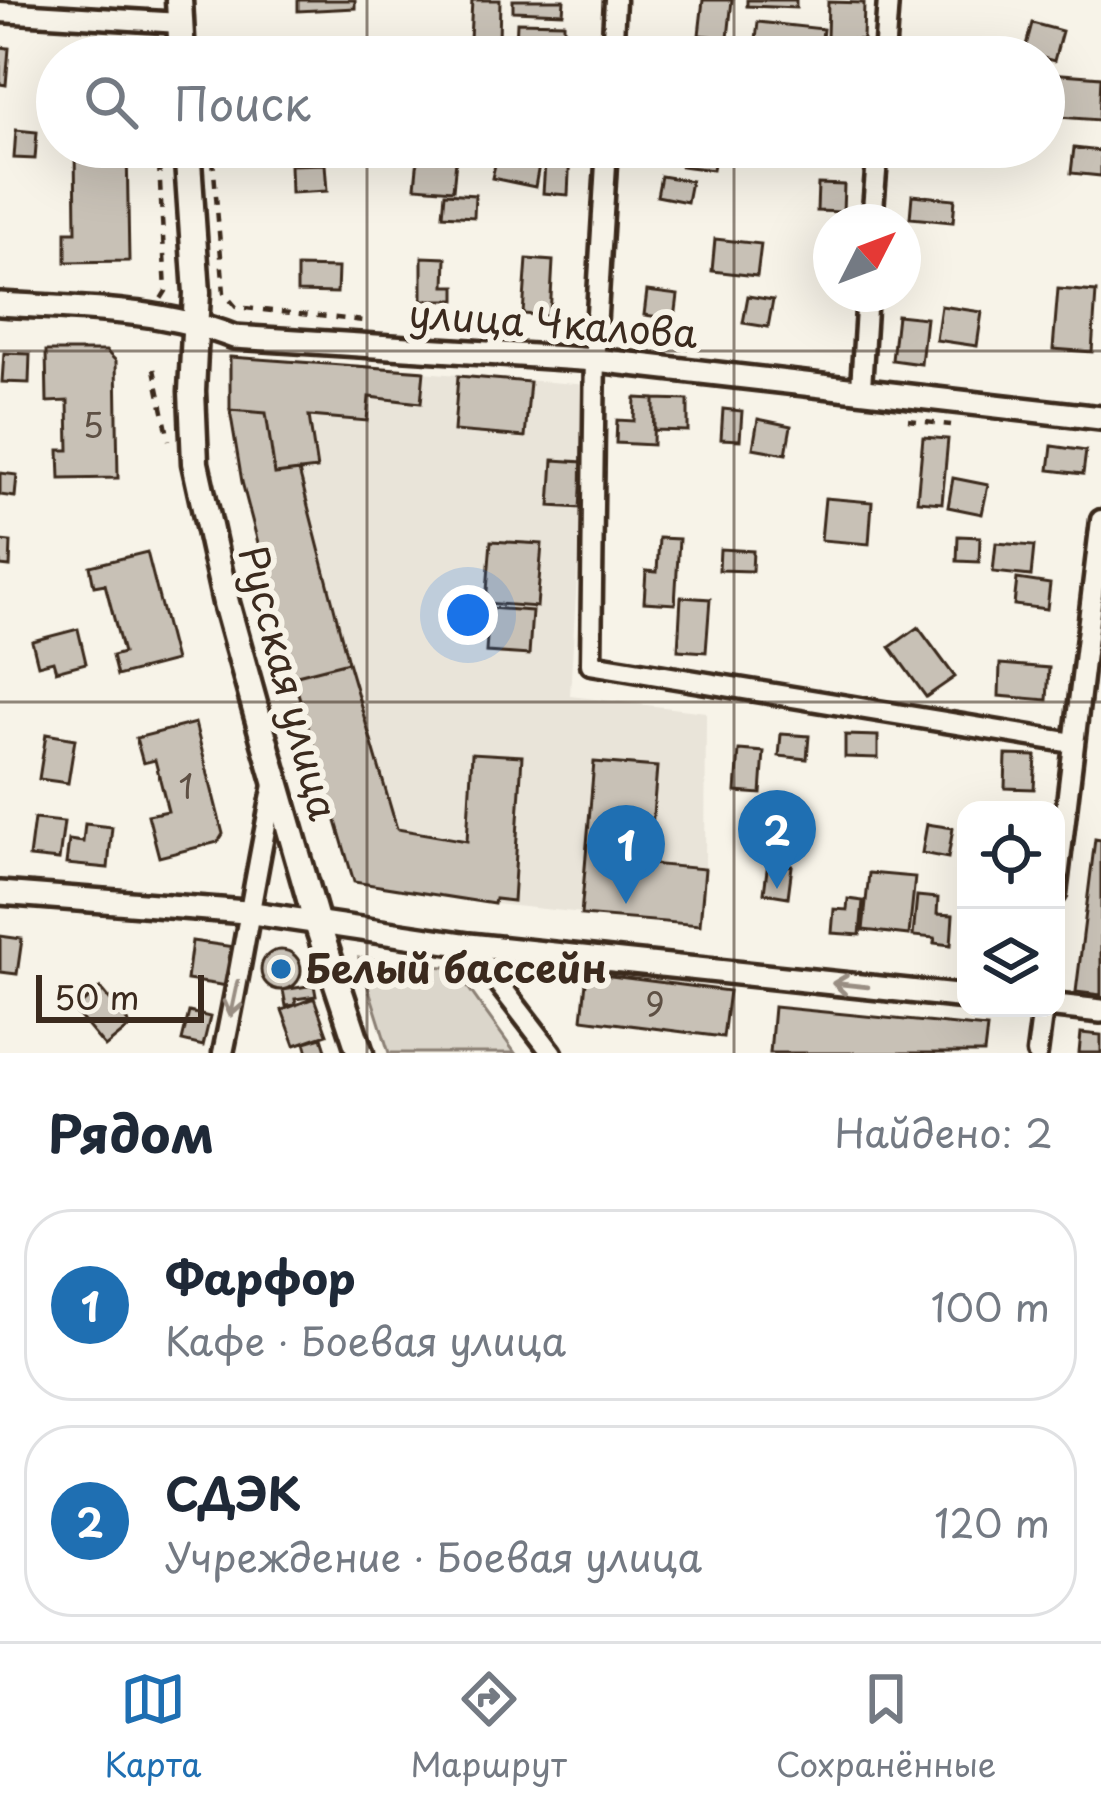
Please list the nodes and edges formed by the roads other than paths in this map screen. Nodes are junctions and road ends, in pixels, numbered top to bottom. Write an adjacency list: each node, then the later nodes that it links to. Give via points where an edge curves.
1 (615, 0): 5 (street)
2 (888, 0): 6 (street)
3 (179, 11): 4 (street)
4 (0, 12)
5 (613, 36)
6 (885, 36)
7 (189, 168): 13 (main road, Русская улица)
8 (606, 168): 14 (street)
9 (876, 168): 10 (street)
10 (873, 204)
11 (0, 304): 13 (street, улица Чкалова)
12 (866, 312): 15 (street)
13 (197, 323): 14 (street, улица Чкалова, via 234,337); 19 (main road, Русская улица, via 195,463)
14 (596, 360): 15 (street, улица Чкалова); 18 (street, via 591,664)
15 (861, 387): 16 (street, улица Чкалова)
16 (1101, 418)
17 (1101, 520): 18 (street)
18 (1073, 743): 20 (street)
19 (275, 781): 22 (street); 23 (main road, Русская улица)
20 (1065, 814)
21 (0, 893): 22 (street)
22 (247, 912): 23 (street); 29 (street, one-way to 29)
23 (316, 920): 24 (street); 30 (main road, Русская улица)
24 (469, 945): 25 (street, one-way to 24); 31 (street)
25 (957, 996)
26 (1065, 1007): 27 (street)
27 (1101, 1011)
28 (1042, 1017): 32 (street)
29 (223, 1053)
30 (360, 1053)
31 (552, 1053)
32 (1037, 1053)

